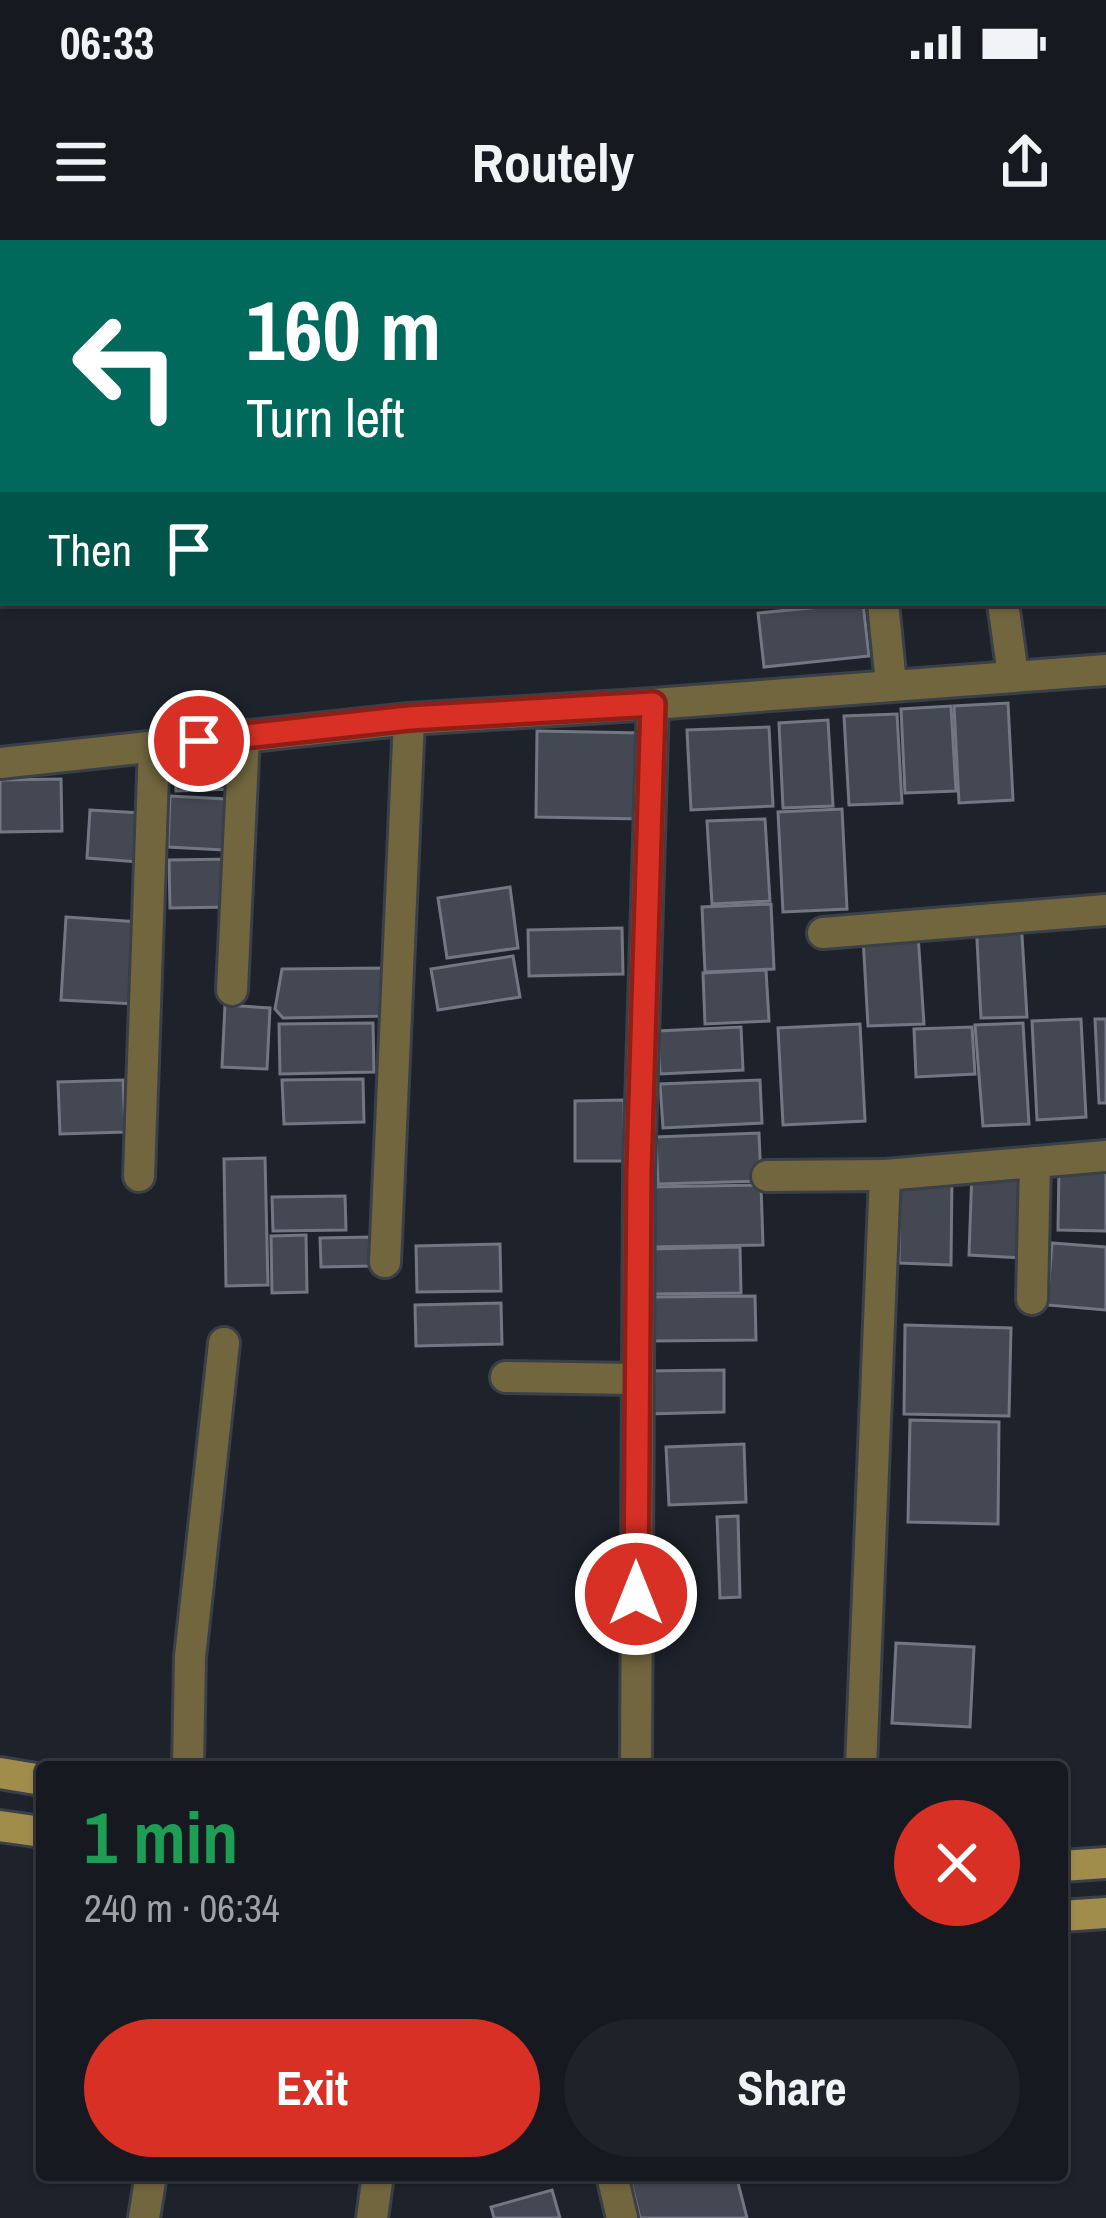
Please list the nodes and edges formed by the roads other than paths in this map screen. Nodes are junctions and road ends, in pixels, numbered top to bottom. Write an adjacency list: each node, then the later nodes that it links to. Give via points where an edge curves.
1 (883, 606): 5 (street)
2 (1003, 606): 4 (street)
3 (1106, 670): 4 (street)
4 (1013, 676): 5 (street)
5 (891, 684): 6 (street)
6 (653, 704): 7 (street); 23 (street)
7 (409, 718): 8 (street); 19 (street)
8 (244, 736): 9 (street); 13 (street)
9 (154, 746): 10 (street); 18 (street)
10 (0, 763)
11 (1106, 910): 12 (street)
12 (823, 933)
13 (232, 990)
14 (1106, 1156): 15 (street)
15 (1035, 1162): 17 (street); 20 (street)
16 (767, 1175): 17 (street)
17 (885, 1175): 26 (street)
18 (139, 1176)
19 (385, 1262)
20 (1032, 1299)
21 (224, 1343): 24 (street, via 190,1657)
22 (506, 1377): 23 (street)
23 (636, 1379): 25 (street)
24 (188, 1761)
25 (636, 1761)
26 (861, 1761)
27 (0, 1773): 28 (main road)
28 (36, 1779)
29 (0, 1826): 30 (main road)
30 (36, 1831)
31 (1106, 1863): 32 (main road)
32 (1068, 1866)
33 (1106, 1913): 34 (main road)
34 (1068, 1916)
35 (151, 2181): 38 (street)
36 (377, 2181): 39 (street)
37 (613, 2181): 40 (street)
38 (144, 2218)
39 (373, 2218)
40 (622, 2218)

